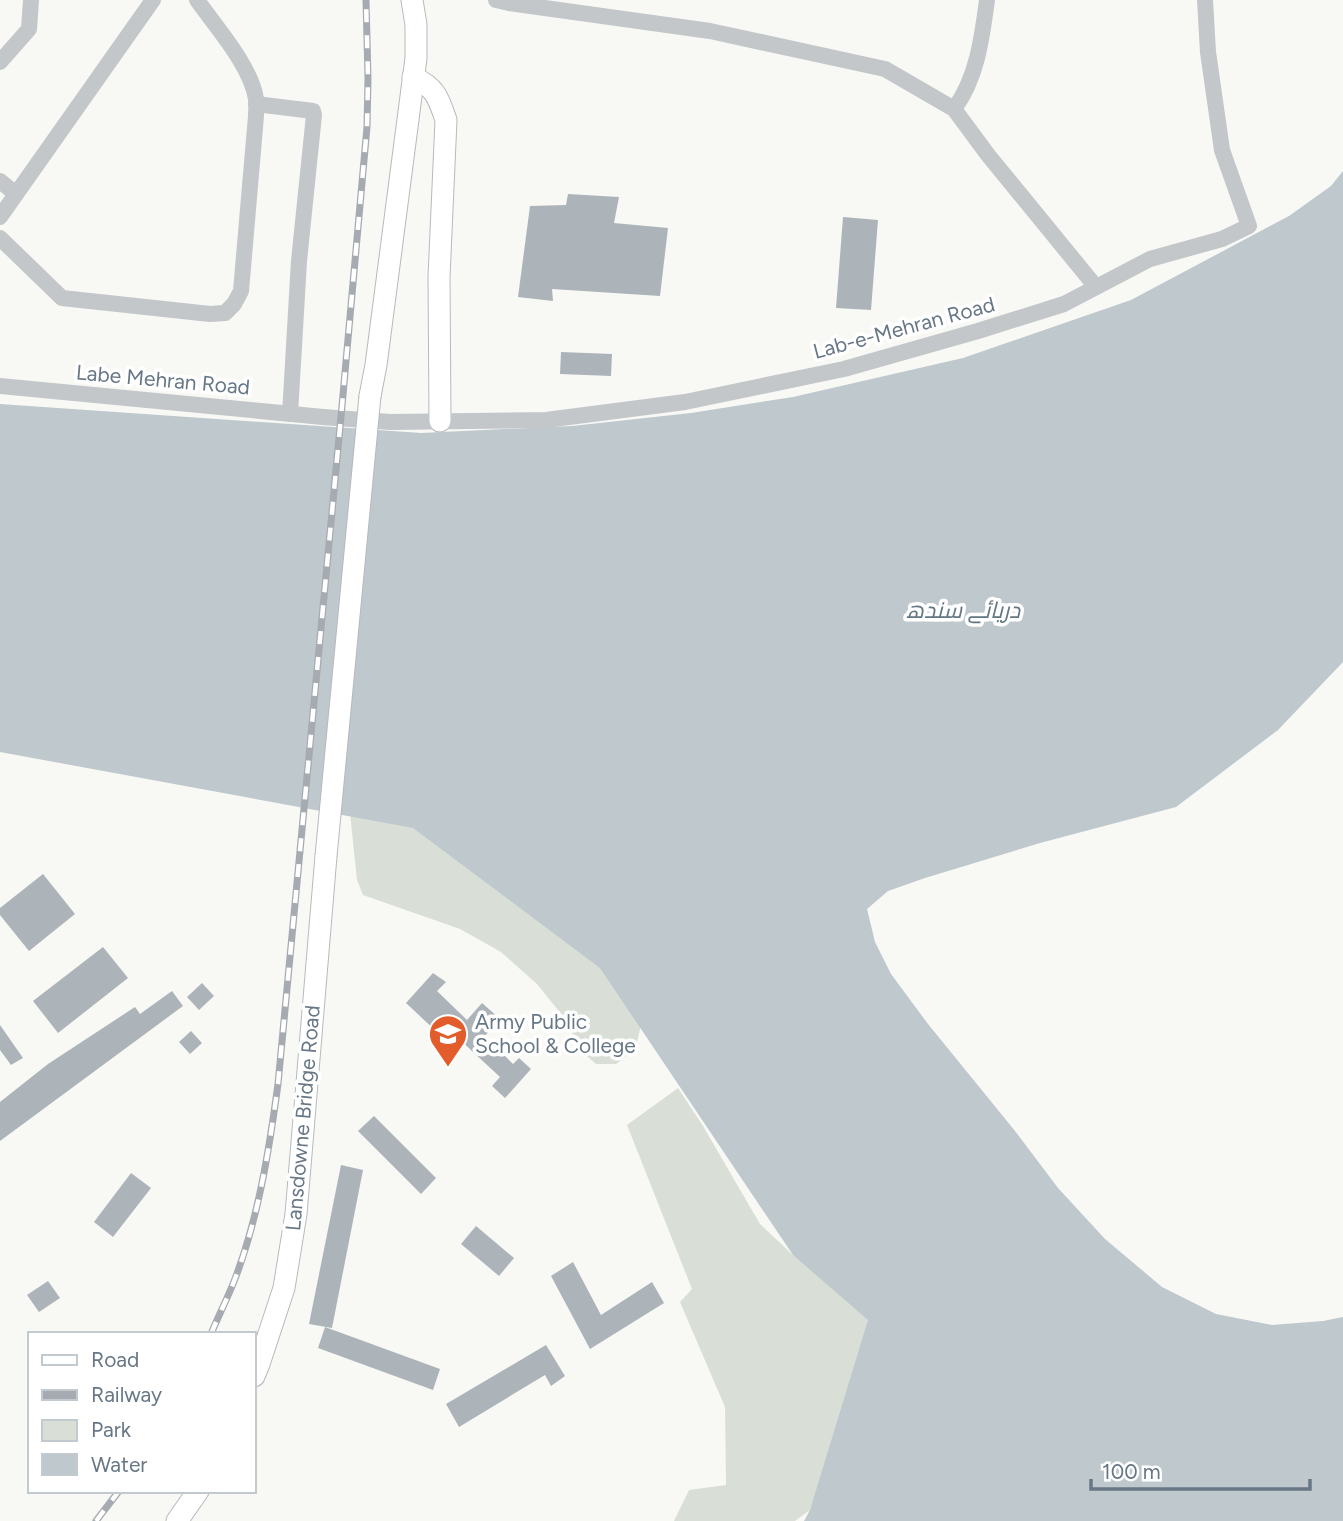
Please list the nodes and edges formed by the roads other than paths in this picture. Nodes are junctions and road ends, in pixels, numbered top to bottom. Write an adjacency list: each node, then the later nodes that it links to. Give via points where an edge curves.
1 (31, 0): 10 (street, via 29,29)
2 (153, 0): 15 (street)
3 (197, 0): 12 (street, via 241,62)
4 (412, 0): 11 (main road, Lansdowne Bridge Road)
5 (496, 0): 9 (street)
6 (608, 0): 9 (street)
7 (987, 0): 13 (street, via 976,61 965,94)
8 (1205, 0): 18 (street, Lab-e-Mehran Road, via 1223,150 1249,226 1222,239 1150,259)
9 (598, 15): 13 (street, via 710,30 885,69)
10 (0, 62)
11 (414, 77): 22 (main road, via 428,84 438,97 446,120 439,278); 23 (main road, Lansdowne Bridge Road, bridge, via 370,396 296,1214 284,1287)
12 (256, 104): 17 (street, via 241,291 225,313 62,298); 20 (street, via 313,111 314,115)
13 (954, 109): 18 (street)
14 (0, 181): 15 (street)
15 (16, 194): 16 (street)
16 (0, 217)
17 (0, 238)
18 (1096, 287): 22 (street, Lab-e-Mehran Road, via 1064,304 844,369 685,402 546,420)
19 (0, 386): 20 (street, Labe Mehran Road)
20 (289, 414): 21 (street, Labe Mehran Road)
21 (323, 417): 22 (street, Lab-e-Mehran Road)
22 (440, 421)
23 (256, 1370)
24 (197, 1493): 25 (main road)
25 (177, 1521)

